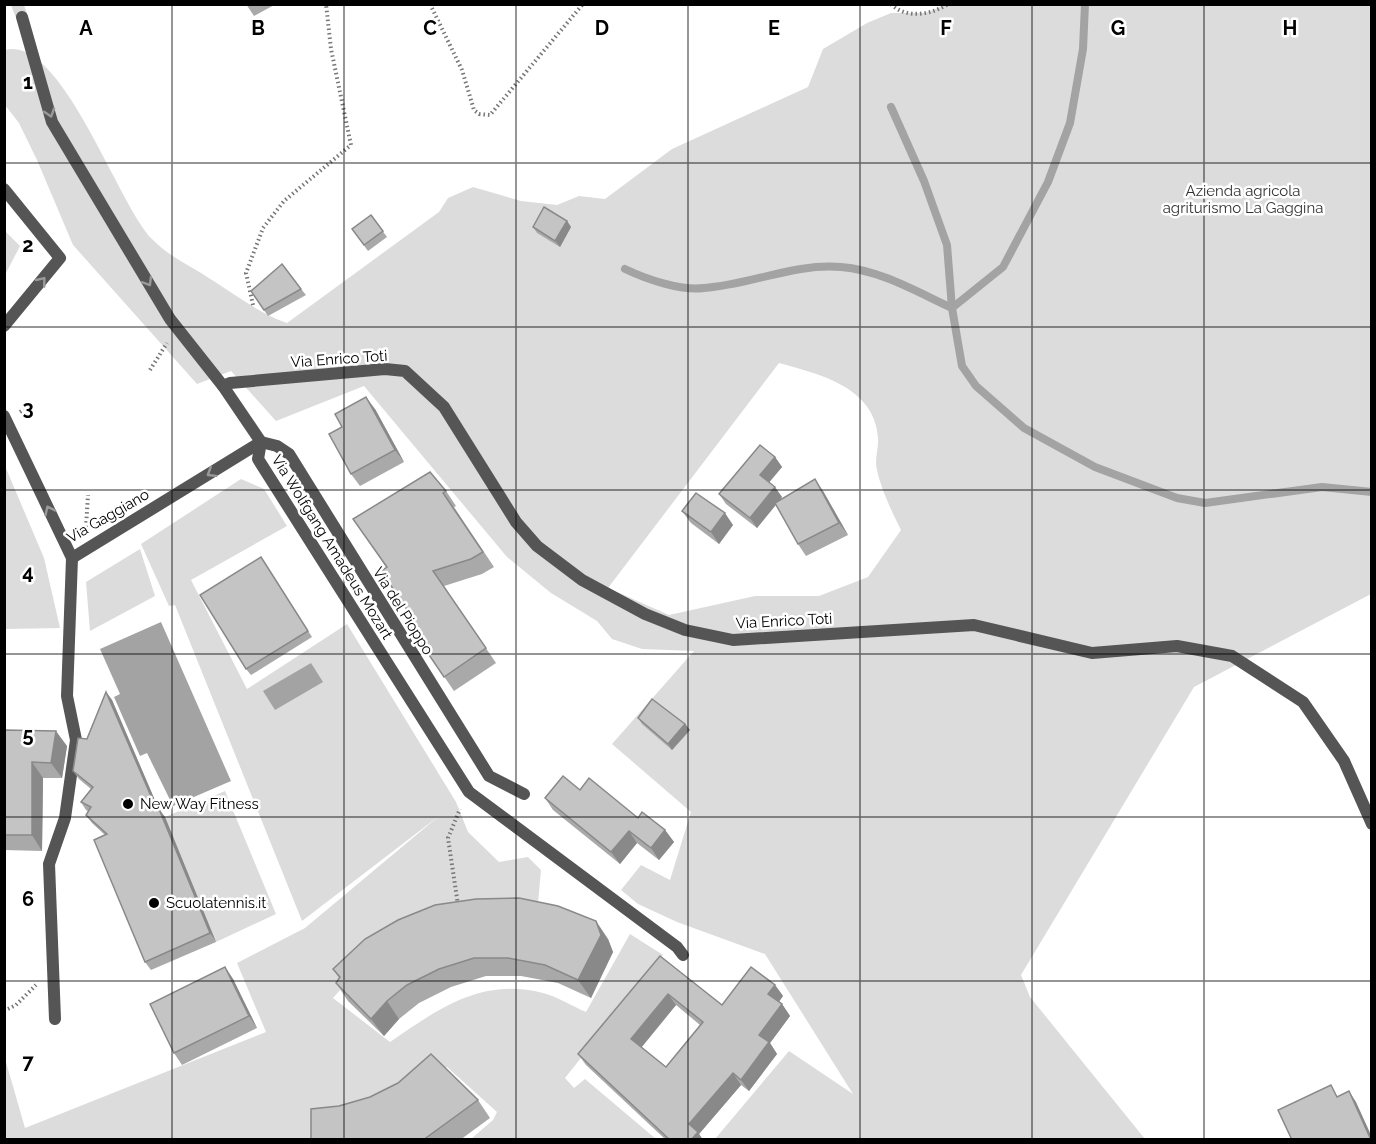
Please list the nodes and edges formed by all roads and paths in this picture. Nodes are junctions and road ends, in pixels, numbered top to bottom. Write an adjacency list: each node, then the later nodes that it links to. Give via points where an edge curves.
1 (326, 4): 8 (path, via 351,145 284,201 263,228 246,273)
2 (430, 4): 3 (path, via 462,70 474,110 484,116 490,115)
3 (584, 4)
4 (891, 4): 5 (path, via 900,12 911,14)
5 (948, 4)
6 (22, 17): 9 (street, Via Wolfgang Amadeus Mozart, one-way to 9, via 52,122)
7 (4, 189): 10 (street, one-way to 7, via 60,258)
8 (253, 305)
9 (170, 319): 11 (path, via 167,346); 12 (street, Via Wolfgang Amadeus Mozart)
10 (4, 327)
11 (150, 370)
12 (223, 386): 14 (street, Via Wolfgang Amadeus Mozart); 20 (street, Via Enrico Toti, via 385,369 405,371 444,407 516,522 537,546 582,580 645,614 685,630 733,640 974,625 1092,654 1177,646 1232,656 1303,702 1344,761)
13 (4, 416): 17 (street, Via Gaggiano, one-way to 13)
14 (261, 442): 17 (street, Via Gaggiano, one-way to 17); 18 (street, Via del Pioppo, via 289,454 489,776); 22 (street, Via Wolfgang Amadeus Mozart, via 258,459 469,792)
15 (88, 495): 16 (path)
16 (85, 537)
17 (72, 558): 23 (street, via 67,696 76,740 65,818 49,864)
18 (524, 794)
19 (459, 811): 21 (path, via 448,838)
20 (1371, 824)
21 (459, 911)
22 (683, 955)
23 (52, 970): 24 (path, via 16,1005); 25 (street)
24 (4, 1011)
25 (55, 1019)

